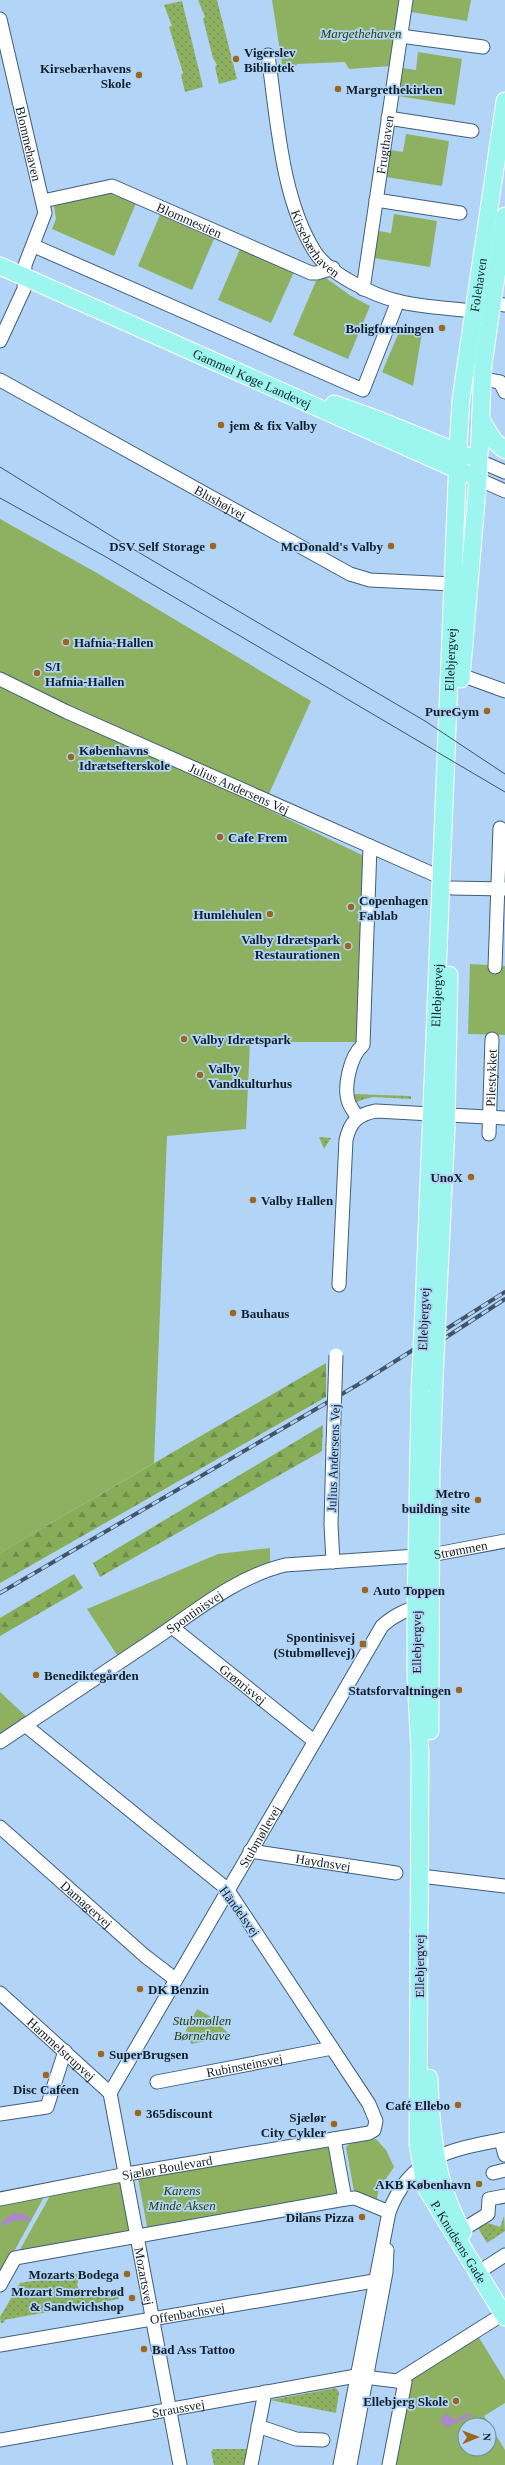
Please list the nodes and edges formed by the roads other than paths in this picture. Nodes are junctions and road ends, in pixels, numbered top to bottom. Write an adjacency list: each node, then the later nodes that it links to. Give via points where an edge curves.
1 (406, 0): 3 (street, Frugthaven)
2 (0, 19): 10 (street, Blommehaven)
3 (400, 36): 4 (street); 7 (street, Frugthaven)
4 (483, 47)
5 (268, 55): 16 (street, Kirsebærhaven, via 292,200 300,224 316,253)
6 (505, 101): 20 (main road, Folehaven)
7 (388, 118): 8 (street); 9 (street, Frugthaven)
8 (472, 131)
9 (376, 200): 11 (street); 18 (street, Frugthaven)
10 (43, 201): 13 (street, Blommehaven, via 44,218); 16 (street, Blommestien, via 112,186 311,273)
11 (460, 213)
12 (505, 216): 20 (main road, Folehaven)
13 (34, 246): 17 (street, Blommehaven); 19 (street, via 363,390)
14 (0, 253): 17 (main road, Gammel Køge Landevej)
15 (0, 266): 17 (main road, Gammel Køge Landevej)
16 (333, 268): 18 (street, Kirsebærhaven)
17 (25, 271): 21 (street, via 24,289); 27 (main road, Gammel Køge Landevej, via 78,288 108,306 325,401); 29 (main road, Gammel Køge Landevej)
18 (363, 289): 19 (street, Kirsebærhaven)
19 (398, 301): 20 (street, Kirsebærhaven)
20 (490, 308): 22 (main road, Folehaven); 27 (main road, Folehaven, via 469,349 462,399)
21 (0, 341)
22 (483, 379): 24 (street, via 500,382); 25 (main road, Folehaven)
23 (0, 380): 31 (street, Blushøjvej, via 350,574 370,580)
24 (505, 392)
25 (481, 420): 26 (main road, via 494,441); 27 (main road, Folehaven)
26 (505, 450)
27 (468, 456): 28 (street, Gammel Køge Landevej); 29 (main road, Folehaven); 29 (main road, Folehaven)
28 (505, 472)
29 (467, 474): 30 (street, Gammel Køge Landevej); 31 (main road, Ellebjergvej); 32 (main road, Ellebjergvej)
30 (505, 491)
31 (453, 584): 37 (main road, Ellebjergvej)
32 (461, 675): 34 (street); 37 (main road, Ellebjergvej)
33 (0, 679): 36 (street, Julius Andersens Vej, via 67,712)
34 (505, 691)
35 (500, 828): 38 (street)
36 (370, 846): 37 (street, Julius Andersens Vej); 42 (street, via 363,1045 356,1050 347,1083 350,1104)
37 (447, 883): 38 (street); 41 (main road, Ellebjergvej)
38 (501, 889): 39 (street)
39 (495, 967)
40 (492, 1039): 43 (street, Pilestykket)
41 (439, 1114): 42 (street, via 376,1111); 43 (street, Pilestykket); 48 (main road, Ellebjergvej, bridge, via 424,1305); 48 (main road, Ellebjergvej, bridge, via 438,1294)
42 (357, 1117): 46 (street, via 351,1123 346,1140)
43 (490, 1117): 44 (street, Pilestykket); 45 (street, Pilestykket)
44 (505, 1118)
45 (489, 1134)
46 (339, 1285)
47 (336, 1355): 51 (street, Julius Andersens Vej, bridge, via 331,1524)
48 (427, 1387): 50 (main road, Ellebjergvej)
49 (505, 1540): 50 (street, Strømmen)
50 (424, 1555): 51 (street, Spontinisvej); 52 (main road, Ellebjergvej)
51 (333, 1562): 53 (street, Spontinisvej, via 285,1565 264,1570)
52 (423, 1607): 55 (street, Stubmøllevej, via 390,1619 382,1626); 60 (main road, Ellebjergvej); 75 (main road, Ellebjergvej, via 416,1678 420,1753 417,2110)
53 (172, 1627): 54 (street, Spontinisvej); 55 (street, Grønrisvej)
54 (25, 1726): 56 (street, Spontinisvej); 62 (street, Händelsvej)
55 (314, 1741): 58 (street, Stubmøllevej)
56 (0, 1742)
57 (0, 1827): 63 (street, Damagervej, via 145,1956)
58 (250, 1851): 59 (street, Haydnsvej); 62 (street, Stubmøllevej)
59 (396, 1872)
60 (429, 1877): 61 (street); 74 (main road, Ellebjergvej, via 428,2060)
61 (505, 1886)
62 (228, 1889): 63 (street, Stubmøllevej); 65 (street, Händelsvej)
63 (175, 1979): 68 (street, Stubmøllevej)
64 (0, 1993): 66 (street, Hammelstrupvej)
65 (332, 2048): 67 (street, Rubinsteinsvej); 70 (street, Händelsvej, via 376,2117)
66 (65, 2051): 68 (street, Hammelstrupvej); 69 (street, via 47,2107)
67 (157, 2082)
68 (110, 2093): 76 (street, Mozartsvej)
69 (0, 2114)
70 (374, 2130): 71 (street, Sjælør Boulevard)
71 (334, 2139): 76 (street, Sjælør Boulevard); 79 (street)
72 (503, 2140): 73 (street); 74 (street)
73 (505, 2155)
74 (436, 2156): 75 (street); 81 (main road, P. Knudsens Gade, via 449,2201)
75 (421, 2167): 80 (street, via 398,2190); 87 (main road, P. Knudsens Gade, via 426,2186 437,2208)
76 (127, 2174): 78 (street, Sjælør Boulevard); 82 (street, Mozartsvej)
77 (505, 2196): 81 (street, P. Knudsens Gade, via 489,2199 488,2214)
78 (0, 2199)
79 (345, 2199): 80 (street, via 355,2198); 82 (street)
80 (388, 2215): 85 (street); 90 (street, via 386,2272)
81 (462, 2230): 84 (main road, P. Knudsens Gade)
82 (138, 2236): 86 (street, via 14,2259); 88 (street, Mozartsvej)
83 (505, 2255): 84 (street, P. Knudsens Gade)
84 (486, 2268): 87 (main road, P. Knudsens Gade)
85 (374, 2281): 88 (street, Offenbachsvej); 90 (street)
86 (0, 2285)
87 (504, 2310): 91 (street)
88 (153, 2319): 89 (street, Offenbachsvej); 93 (street, Mozartsvej)
89 (0, 2345)
90 (361, 2376): 91 (street, Straussvej); 92 (street, Straussvej); 99 (street); 100 (street)
91 (397, 2380): 101 (street, via 405,2382)
92 (265, 2392): 93 (street, Straussvej); 94 (street)
93 (170, 2409): 95 (street, Straussvej); 98 (street, Mozartsvej)
94 (258, 2426): 96 (street, via 296,2439); 97 (street)
95 (0, 2440)
96 (323, 2440)
97 (254, 2464)
98 (180, 2465)
99 (340, 2465)
100 (350, 2465)
101 (389, 2465)

